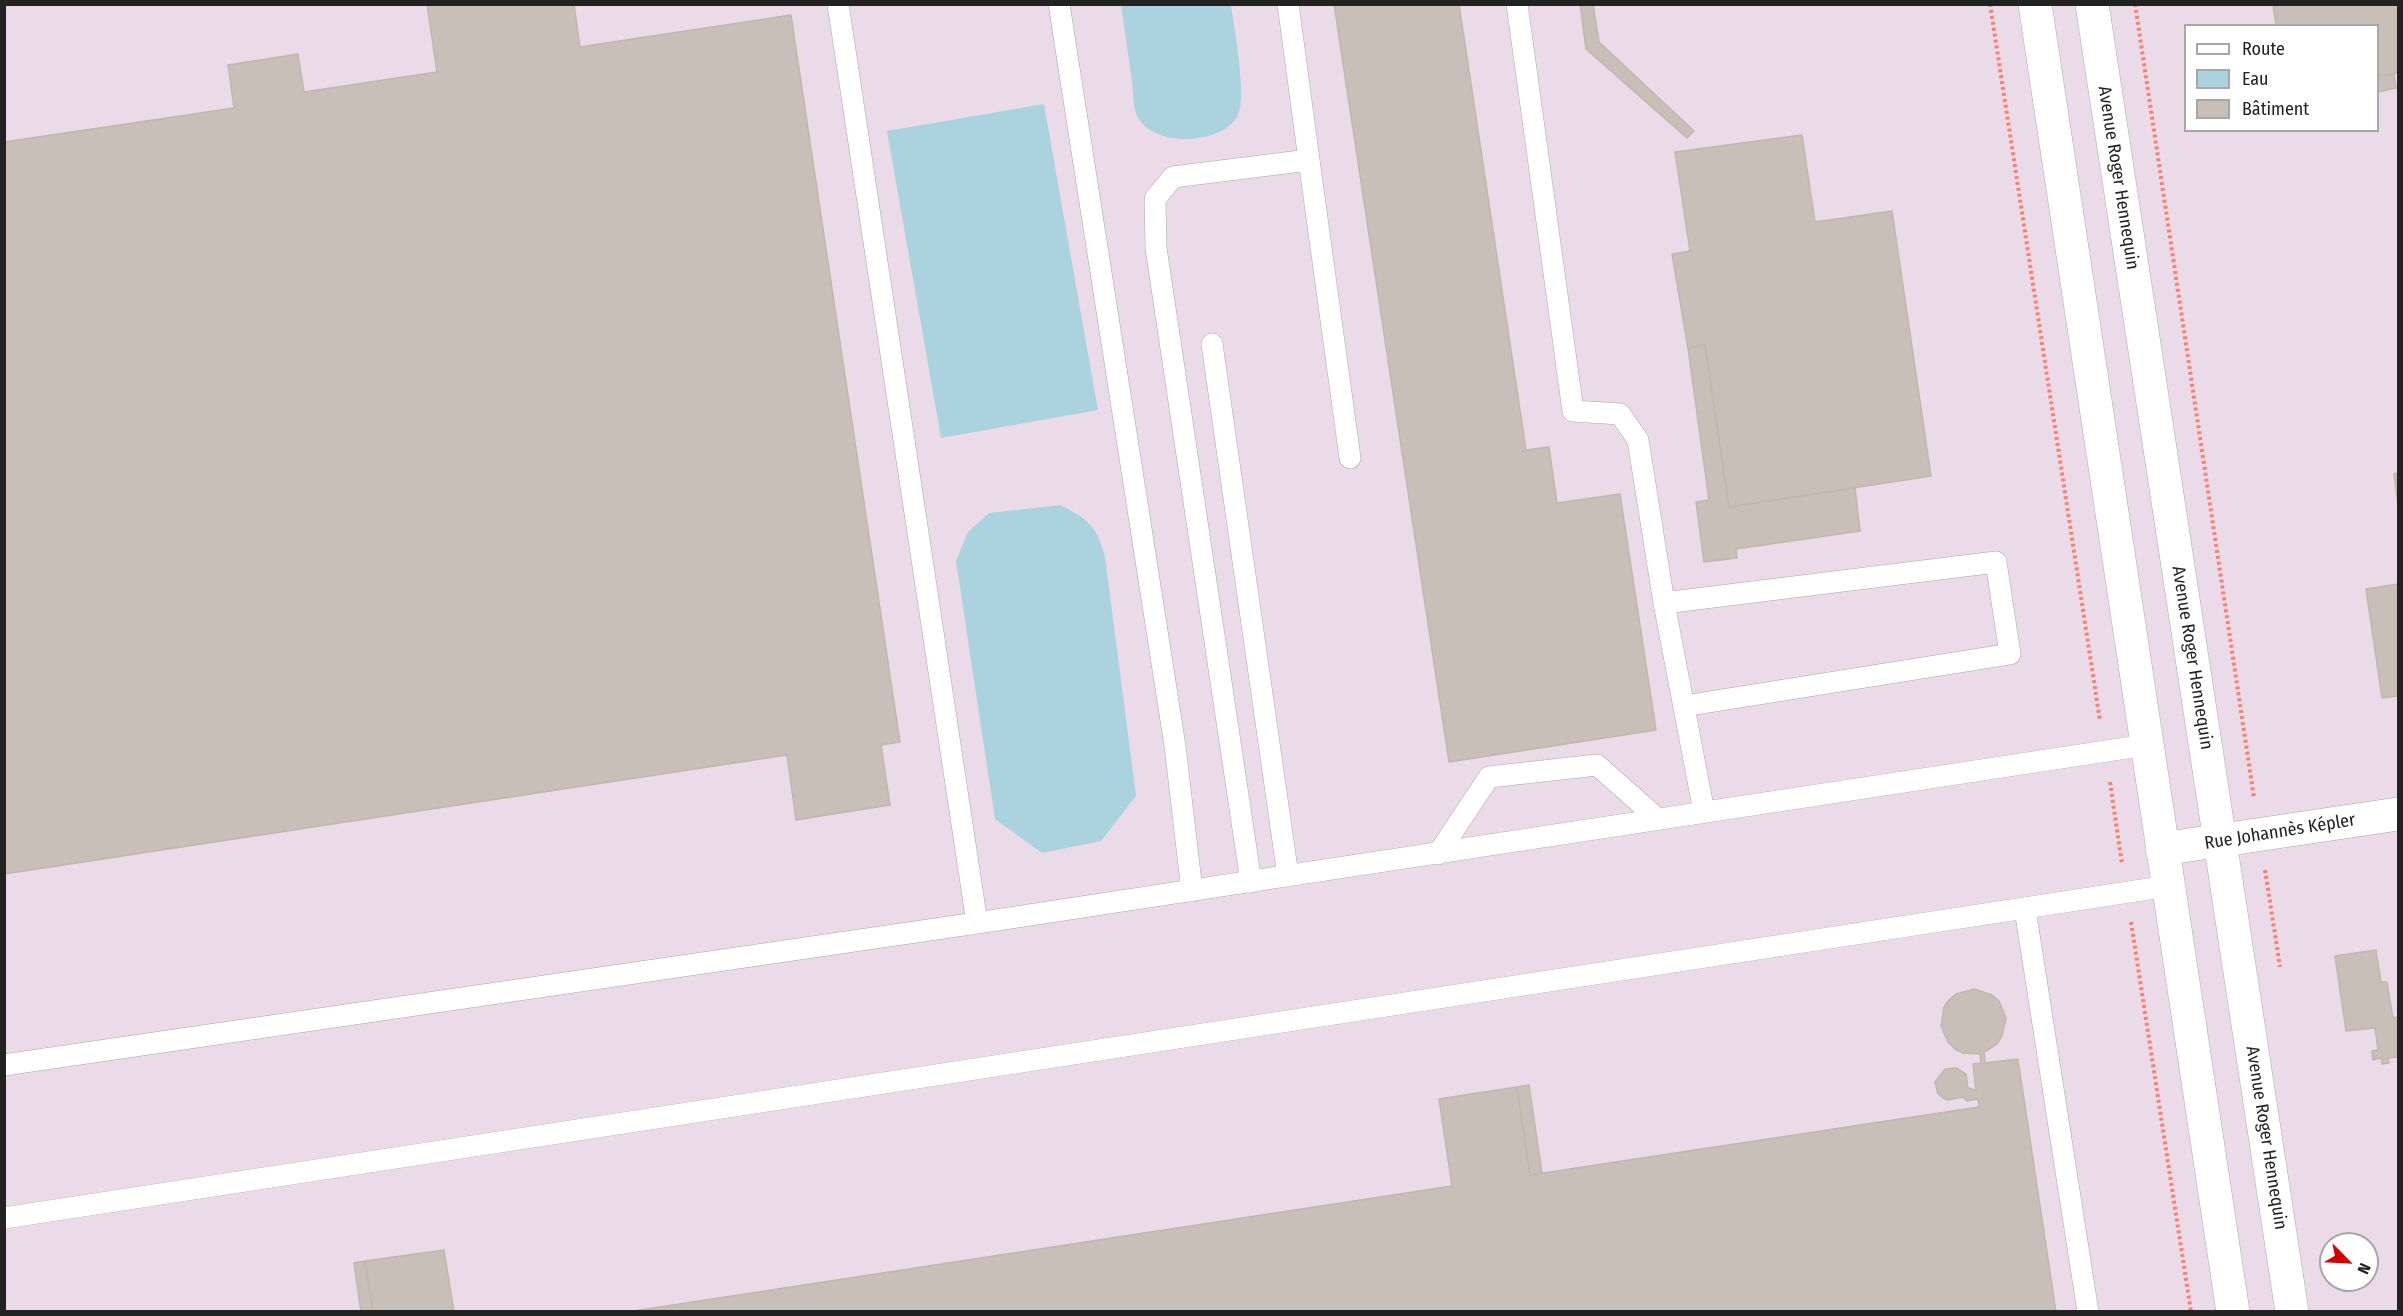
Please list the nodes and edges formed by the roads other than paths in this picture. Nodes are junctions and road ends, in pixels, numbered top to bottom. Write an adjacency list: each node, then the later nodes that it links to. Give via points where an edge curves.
1 (838, 4): 24 (lane)
2 (1059, 4): 22 (lane, via 1175,746)
3 (1288, 4): 7 (lane)
4 (1517, 4): 10 (lane, via 1573,411 1620,414 1638,440)
5 (2035, 4): 12 (street)
6 (2092, 4): 16 (street, Avenue Roger Hennequin)
7 (1309, 160): 9 (lane); 20 (lane, via 1173,177 1155,199 1156,248)
8 (1212, 344): 19 (lane)
9 (1350, 458)
10 (1664, 603): 11 (lane); 11 (lane, via 1996,562 2010,654)
11 (1684, 706): 13 (lane)
12 (2146, 745): 13 (lane); 17 (street)
13 (1704, 812): 15 (lane)
14 (2398, 814): 16 (street, Rue Johannès Képler)
15 (1658, 819): 18 (lane); 18 (lane, via 1597,765 1490,777)
16 (2221, 842): 17 (street, Rue Johannès Képler); 29 (street, Avenue Roger Hennequin)
17 (2162, 849): 21 (street)
18 (1438, 854): 19 (lane)
19 (1288, 876): 20 (lane)
20 (1251, 882): 22 (lane)
21 (2168, 886): 23 (lane); 28 (street)
22 (1192, 891): 24 (lane)
23 (2025, 909): 26 (lane); 27 (lane)
24 (977, 923): 25 (lane)
25 (4, 1065)
26 (4, 1218)
27 (2088, 1311)
28 (2233, 1311)
29 (2292, 1311)

